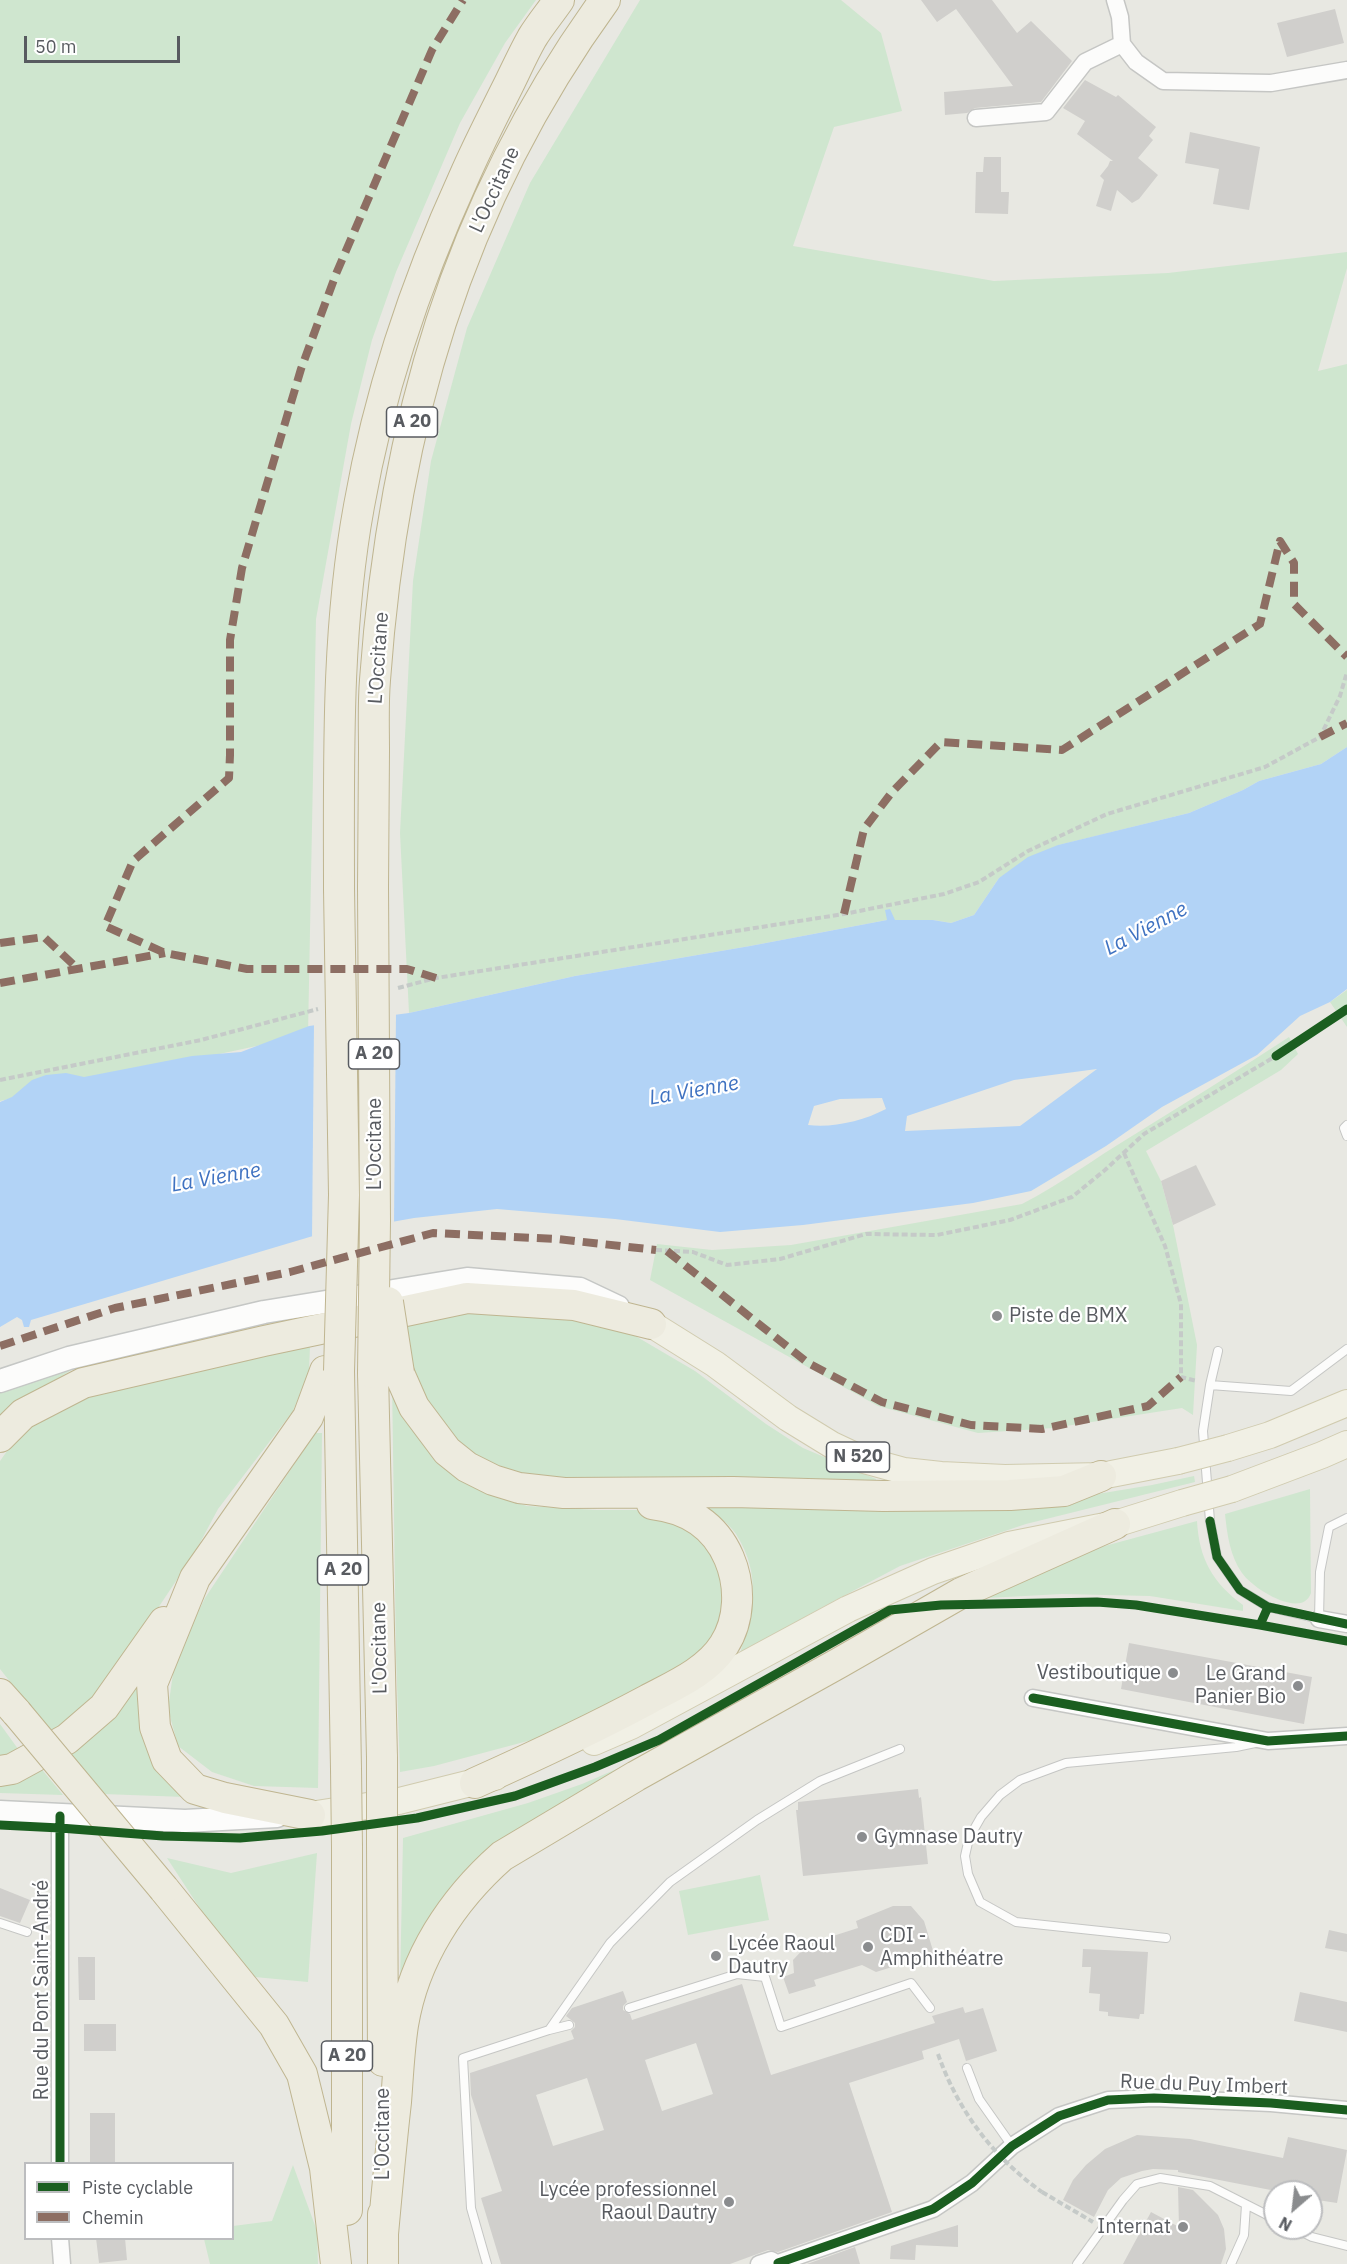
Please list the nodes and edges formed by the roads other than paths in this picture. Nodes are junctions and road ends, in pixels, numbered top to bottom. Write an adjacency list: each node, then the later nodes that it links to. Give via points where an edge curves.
1 (559, 0): 12 (highway, L'Occitane / A 20, bridge, via 532,38 440,229 410,310 375,427 358,508 345,629 339,747 344,1195)
2 (605, 0): 13 (highway, L'Occitane / A 20, bridge, via 541,98 478,220 432,345 411,425 388,549 375,682 373,887 375,1221)
3 (1115, 0): 4 (street)
4 (1122, 44): 5 (street, via 1136,63 1163,81 1271,83); 6 (street, via 1085,62 1046,112)
5 (1347, 70)
6 (976, 118)
7 (1347, 1125): 8 (lane)
8 (1347, 1136)
9 (651, 1324): 14 (main road, via 580,1289 468,1279 264,1312 69,1358); 17 (highway, via 574,1305 467,1298 83,1383 23,1414); 19 (main road, N 520, via 715,1364 788,1418 864,1460 904,1471 941,1475)
10 (1347, 1350): 15 (lane, via 1291,1391)
11 (1218, 1352): 15 (lane)
12 (332, 1371): 23 (highway, via 308,1417); 55 (highway, L'Occitane / A 20, bridge, via 348,1847)
13 (386, 1373): 20 (highway, via 447,1451 467,1467 519,1488); 49 (highway, L'Occitane / A 20, bridge)
14 (0, 1381)
15 (1210, 1385): 24 (lane, via 1203,1431 1217,1557 1240,1590 1268,1607)
16 (1347, 1403): 19 (main road, N 520, bridge, via 1228,1448)
17 (0, 1437)
18 (1347, 1444): 22 (main road, bridge, via 1232,1489)
19 (1101, 1476): 20 (highway, via 1064,1491 1010,1495)
20 (600, 1493): 32 (highway, via 686,1512 710,1530 727,1553 737,1581 732,1629 716,1655 685,1680 582,1735)
21 (1347, 1518): 24 (lane, via 1329,1527 1320,1572)
22 (1115, 1524): 32 (main road, via 1009,1545 933,1571 848,1609 631,1726 553,1760); 49 (highway, via 961,1593 636,1776 488,1868 438,1930 414,1983 401,2046)
23 (195, 1578): 31 (highway, via 104,1707 67,1739 12,1769); 34 (highway, via 152,1683 155,1727 167,1760 195,1789)
24 (1319, 1619): 25 (street)
25 (1347, 1624)
26 (1033, 1698): 29 (street)
27 (8, 1704): 54 (highway, bridge, via 273,2025 302,2074 325,2168)
28 (1347, 1736): 29 (street)
29 (1268, 1740): 38 (lane, via 1236,1747 1066,1763 1020,1780 1000,1795 969,1838 965,1856 968,1874 980,1902 1016,1922)
30 (900, 1749): 42 (lane, via 820,1781 670,1882 610,1943)
31 (0, 1771)
32 (475, 1783): 34 (main road, via 399,1801)
33 (0, 1812): 35 (main road)
34 (310, 1815): 35 (main road, via 185,1821)
35 (60, 1816): 46 (street, Rue du Pont Saint-André)
36 (0, 1923): 37 (lane)
37 (27, 1932)
38 (1166, 1938)
39 (628, 2008): 40 (lane, via 737,1974 765,1977 781,2027 911,1983)
40 (930, 2008)
41 (569, 2025): 42 (lane)
42 (549, 2030): 57 (lane, via 463,2058 471,2208)
43 (967, 2068): 45 (lane, via 979,2099)
44 (1347, 2110): 45 (street, Rue du Puy Imbert, via 1154,2098 1108,2100 1059,2116)
45 (1012, 2146): 59 (street, Rue du Puy Imbert, via 972,2183 933,2209)
46 (60, 2162)
47 (1246, 2205): 48 (lane); 60 (lane, via 1210,2186 1160,2178 1137,2184); 61 (lane, via 1244,2235)
48 (1263, 2213)
49 (383, 2234): 56 (highway, L'Occitane / A 20)
50 (1323, 2239): 52 (lane)
51 (60, 2240): 53 (street)
52 (1347, 2246)
53 (62, 2264)
54 (336, 2264)
55 (346, 2264)
56 (383, 2264)
57 (487, 2264)
58 (759, 2264): 59 (street, Rue du Puy Imbert, via 766,2260)
59 (778, 2264)
60 (1077, 2264)
61 (1231, 2264)

